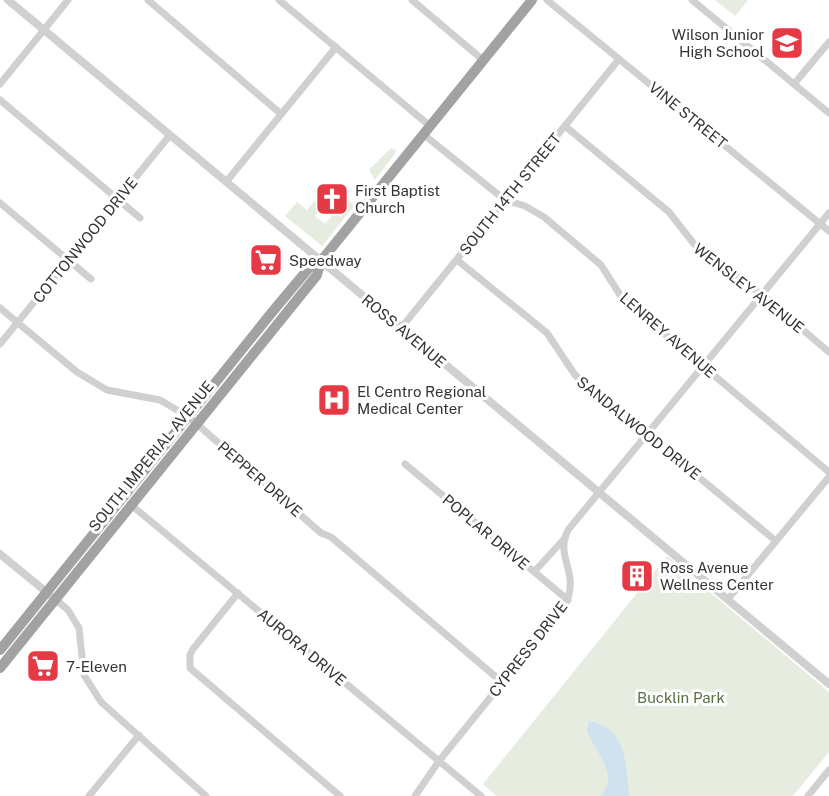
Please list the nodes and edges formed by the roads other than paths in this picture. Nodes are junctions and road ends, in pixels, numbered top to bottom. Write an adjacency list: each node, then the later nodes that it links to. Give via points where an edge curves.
1 (8, 0): 9 (street, ROSS AVENUE)
2 (68, 0): 9 (street)
3 (148, 0): 18 (street)
4 (279, 0): 11 (street, LENREY AVENUE)
5 (412, 0): 13 (street)
6 (532, 0): 13 (highway, SOUTH IMPERIAL AVENUE)
7 (547, 0): 12 (street, VINE STREET)
8 (692, 0): 15 (street)
9 (44, 30): 14 (street); 21 (street, ROSS AVENUE)
10 (829, 42): 15 (street)
11 (336, 47): 18 (street); 20 (street, LENREY AVENUE)
12 (619, 59): 19 (street, SOUTH 14TH STREET); 28 (street, VINE STREET)
13 (483, 60): 20 (highway, SOUTH IMPERIAL AVENUE)
14 (0, 84)
15 (794, 84): 17 (street)
16 (0, 100): 23 (street)
17 (829, 113)
18 (281, 114): 22 (street)
19 (565, 126): 24 (street, SOUTH 14TH STREET); 34 (street, WENSLEY AVENUE, via 669,212 694,244)
20 (426, 130): 24 (street, LENREY AVENUE); 32 (highway, SOUTH IMPERIAL AVENUE)
21 (171, 135): 22 (street, ROSS AVENUE); 23 (street, COTTONWOOD DRIVE)
22 (226, 182): 32 (street, ROSS AVENUE)
23 (118, 198): 27 (street); 31 (street, COTTONWOOD DRIVE)
24 (505, 200): 30 (street, SOUTH 14TH STREET); 42 (street, LENREY AVENUE, via 544,217 593,258 622,298)
25 (0, 203): 31 (street)
26 (829, 213): 28 (street)
27 (141, 218)
28 (820, 223): 29 (street, VINE STREET); 34 (street)
29 (829, 231)
30 (457, 260): 37 (street, SOUTH 14TH STREET); 44 (street, SANDALWOOD DRIVE, via 547,333 575,375)
31 (69, 261): 33 (street); 36 (street, COTTONWOOD DRIVE)
32 (321, 261): 37 (street, ROSS AVENUE); 38 (highway, SOUTH IMPERIAL AVENUE, via 309,268); 40 (highway, SOUTH IMPERIAL AVENUE, via 317,275)
33 (91, 279)
34 (762, 295): 41 (street, WENSLEY AVENUE); 42 (street)
35 (0, 308): 36 (street, PEPPER DRIVE)
36 (18, 322): 39 (street, COTTONWOOD DRIVE); 43 (street, PEPPER DRIVE, via 77,372 107,390 160,400)
37 (401, 328): 48 (street, ROSS AVENUE)
38 (252, 337): 40 (highway); 43 (highway, SOUTH IMPERIAL AVENUE)
39 (0, 344)
40 (261, 345): 43 (highway, SOUTH IMPERIAL AVENUE)
41 (829, 352)
42 (703, 366): 44 (street); 46 (street, LENREY AVENUE)
43 (193, 420): 49 (highway, SOUTH IMPERIAL AVENUE); 60 (street, PEPPER DRIVE, via 321,533 331,537)
44 (647, 434): 48 (street); 51 (street, SANDALWOOD DRIVE)
45 (405, 464): 53 (street, POPLAR DRIVE)
46 (829, 472)
47 (829, 477): 51 (street)
48 (600, 492): 50 (street); 56 (street, ROSS AVENUE)
49 (127, 501): 54 (street, AURORA DRIVE); 55 (highway, SOUTH IMPERIAL AVENUE)
50 (565, 538): 53 (street); 57 (street, CYPRESS DRIVE, via 563,548 572,584)
51 (776, 541): 56 (street)
52 (0, 554): 55 (street)
53 (534, 572): 57 (street, POPLAR DRIVE)
54 (238, 593): 63 (street, AURORA DRIVE); 67 (street, via 194,649 189,662 195,674)
55 (51, 596): 58 (highway, SOUTH IMPERIAL AVENUE); 59 (highway, SOUTH IMPERIAL AVENUE); 62 (street, via 68,610 78,628 84,675 93,691 100,702)
56 (728, 599): 61 (street, ROSS AVENUE)
57 (568, 600): 60 (street, CYPRESS DRIVE)
58 (0, 650)
59 (0, 668)
60 (503, 683): 63 (street, CYPRESS DRIVE)
61 (829, 684)
62 (139, 735): 65 (street); 66 (street)
63 (439, 761): 68 (street, CYPRESS DRIVE); 69 (street, AURORA DRIVE)
64 (829, 770): 70 (street)
65 (89, 796)
66 (206, 796)
67 (340, 796)
68 (415, 796)
69 (481, 796)
70 (808, 796)

